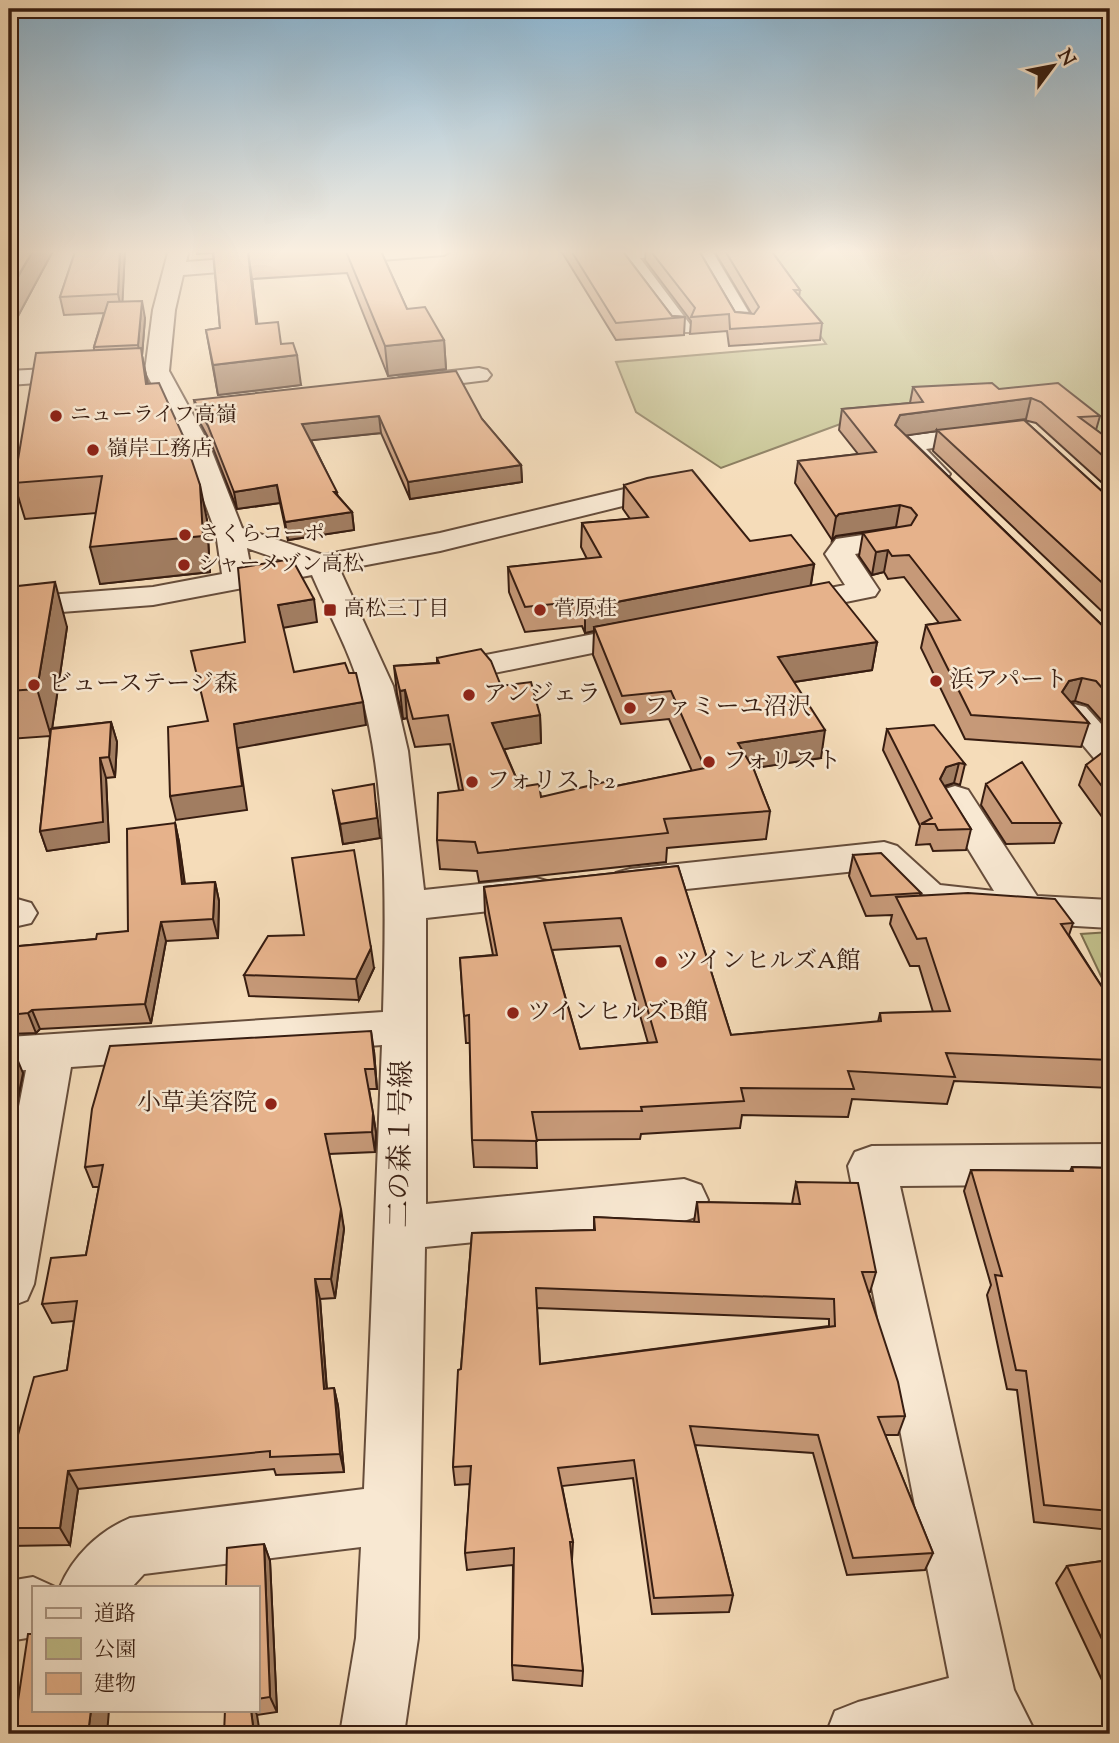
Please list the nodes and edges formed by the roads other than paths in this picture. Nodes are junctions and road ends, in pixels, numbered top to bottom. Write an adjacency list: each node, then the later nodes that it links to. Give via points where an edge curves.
1 (162, 330): 2 (street)
2 (157, 371): 3 (street); 9 (street)
3 (130, 372)
4 (103, 373): 6 (street)
5 (479, 375): 7 (street)
6 (9, 378)
7 (384, 386)
8 (206, 406): 9 (street)
9 (179, 409): 13 (street)
10 (1013, 432): 11 (street, via 906,444)
11 (955, 490)
12 (633, 495): 15 (street)
13 (230, 533): 15 (street); 16 (street)
14 (896, 539): 18 (street, via 846,545 840,554 864,590)
15 (323, 565): 16 (street); 20 (street, 二の森１号線)
16 (237, 581): 17 (street, via 153,596)
17 (9, 607)
18 (756, 611)
19 (674, 627): 20 (street)
20 (399, 682): 24 (street, 二の森１号線, via 391,751)
21 (1074, 714): 22 (street)
22 (1110, 755)
23 (956, 798): 25 (street)
24 (406, 906): 25 (street, via 884,855 929,897); 27 (street, 二の森１号線)
25 (1025, 909): 26 (street)
26 (1110, 914)
27 (403, 1027): 28 (street); 31 (street, 二の森１号線)
28 (30, 1052): 32 (street)
29 (1110, 1164): 37 (street, via 872,1166)
30 (684, 1200): 31 (street)
31 (401, 1228): 33 (street, 二の森１号線)
32 (9, 1284)
33 (390, 1514): 34 (street, via 130,1547); 38 (street, 二の森１号線, via 387,1638)
34 (91, 1586)
35 (32, 1607): 36 (street)
36 (9, 1611)
37 (995, 1717): 39 (street)
38 (372, 1734)
39 (858, 1734)

